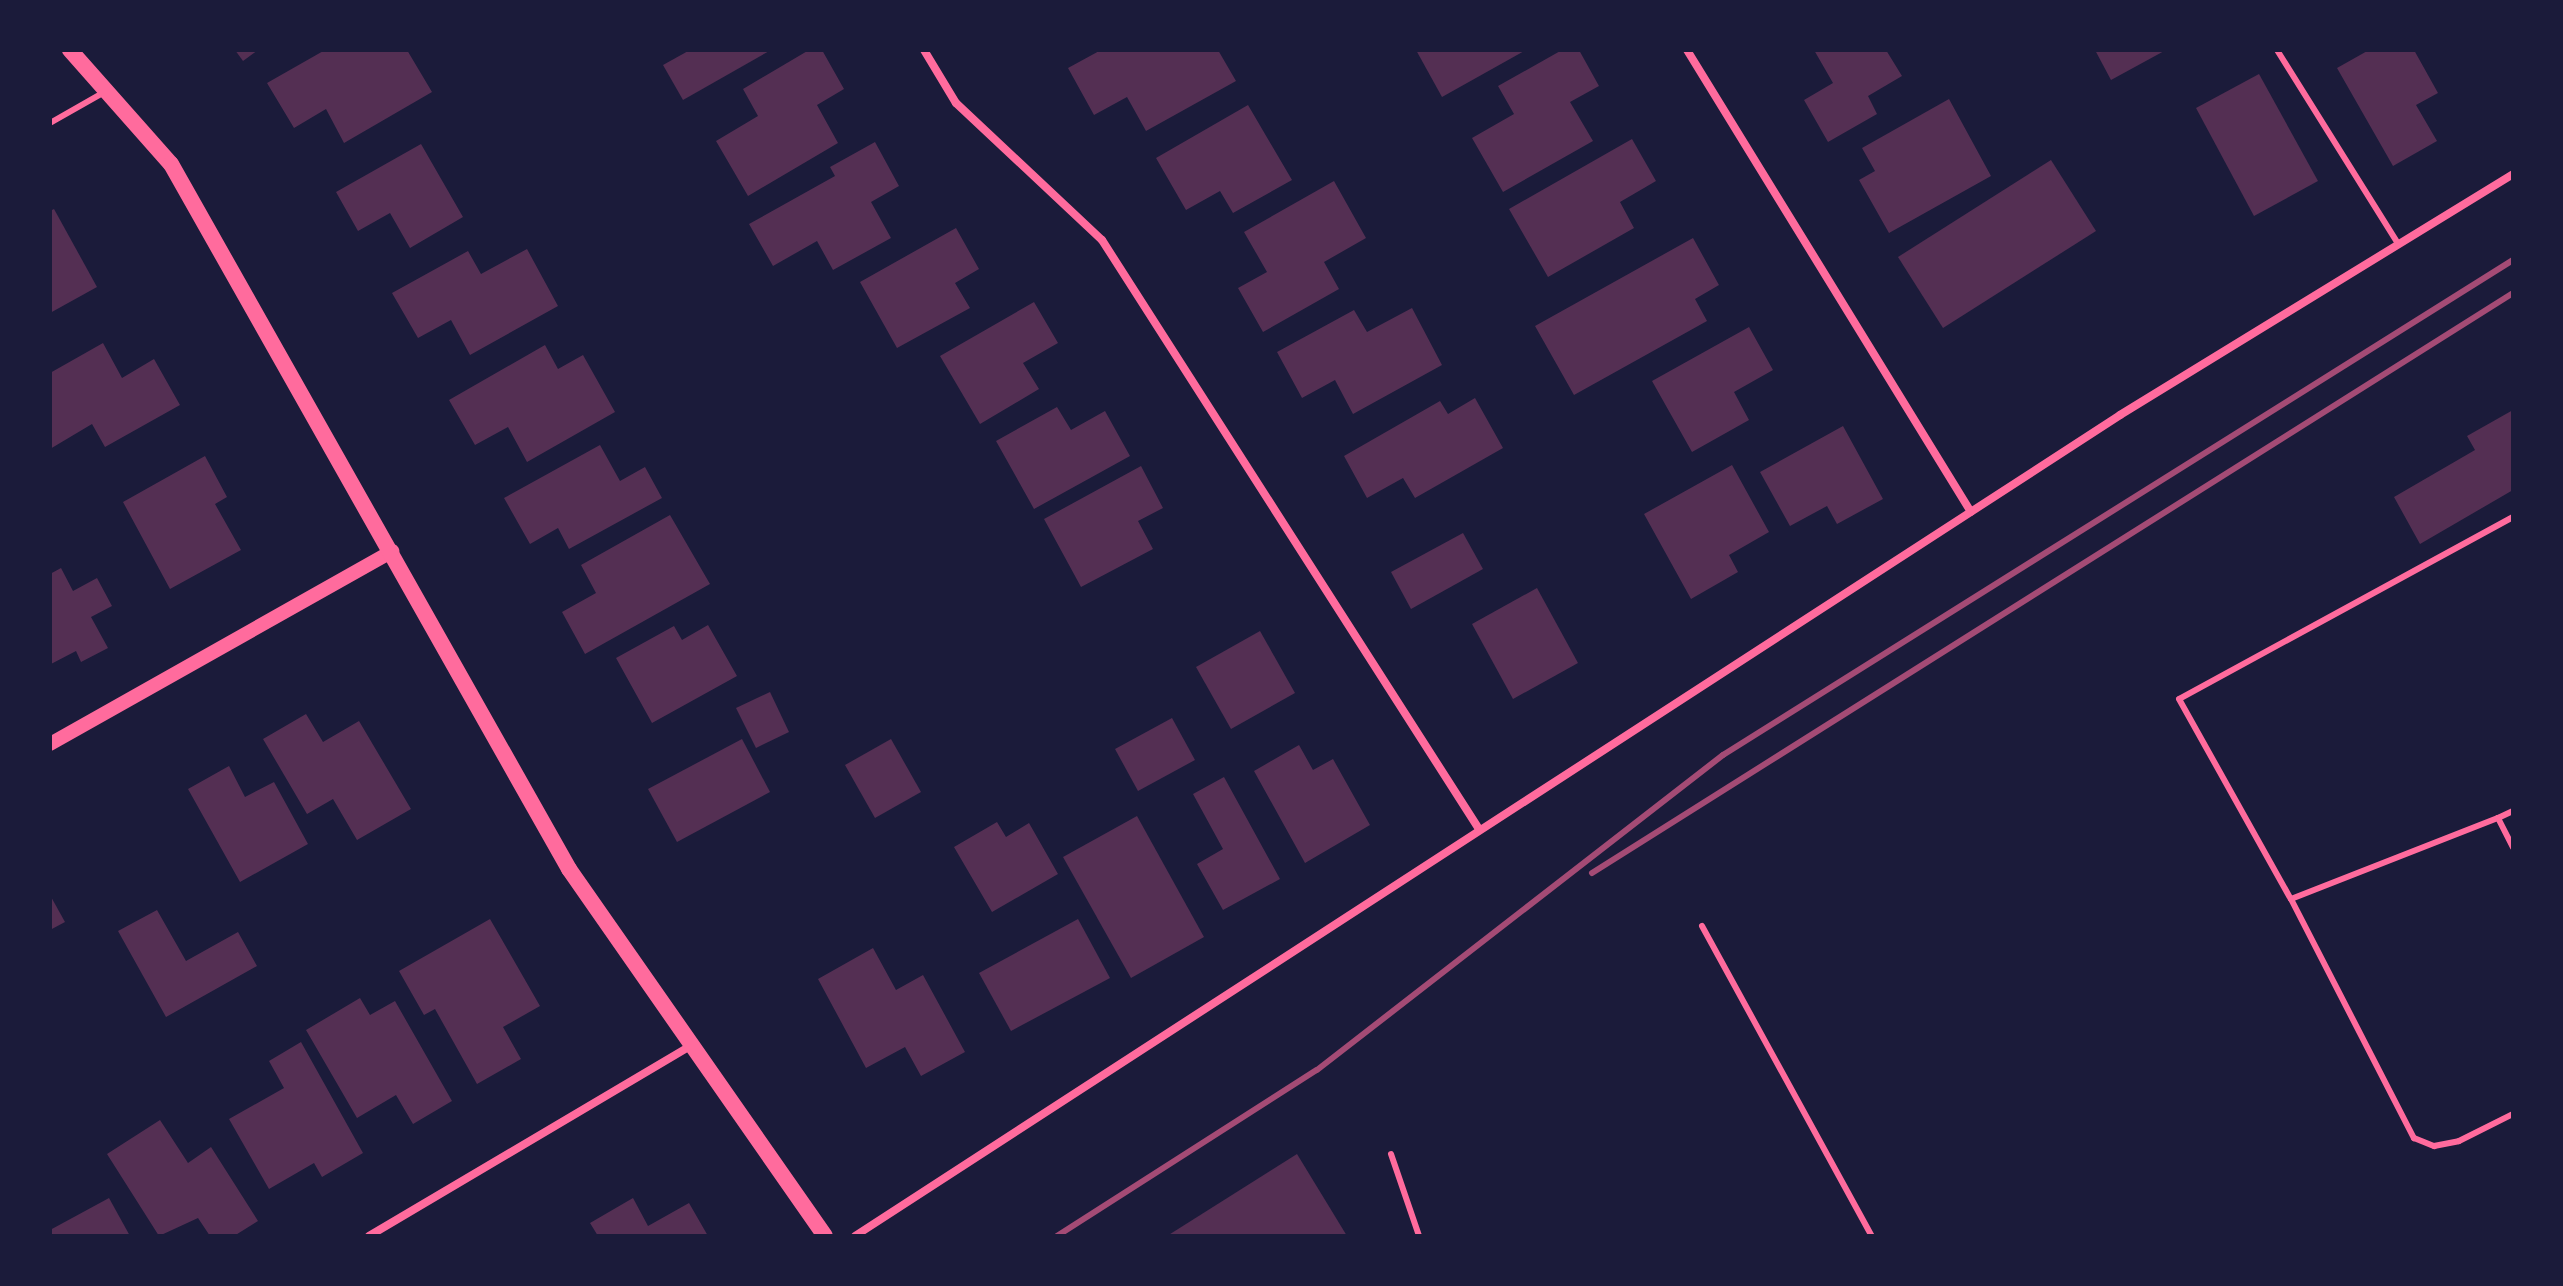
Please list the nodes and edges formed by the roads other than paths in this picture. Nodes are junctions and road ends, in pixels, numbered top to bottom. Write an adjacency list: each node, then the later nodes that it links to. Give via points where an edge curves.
1 (70, 50): 5 (main road)
2 (924, 50): 15 (street, via 956,103 1102,240)
3 (1687, 50): 9 (street)
4 (2277, 50): 8 (lane)
5 (109, 89): 6 (lane); 11 (main road, via 171,164 226,252)
6 (50, 123)
7 (2513, 174): 8 (street)
8 (2398, 244): 9 (street)
9 (1971, 512): 15 (street)
10 (2513, 517): 17 (lane, via 2179,699)
11 (392, 551): 12 (street); 19 (main road, via 569,869)
12 (50, 744)
13 (2513, 811): 14 (lane)
14 (2498, 818): 16 (lane); 17 (lane)
15 (1479, 829): 24 (street)
16 (2513, 847)
17 (2291, 899): 20 (lane, via 2414,1138 2434,1146)
18 (1702, 926): 26 (lane)
19 (692, 1044): 22 (street); 23 (main road)
20 (2513, 1114)
21 (1391, 1154): 25 (lane)
22 (369, 1236)
23 (825, 1236)
24 (855, 1236)
25 (1419, 1236)
26 (1872, 1236)

